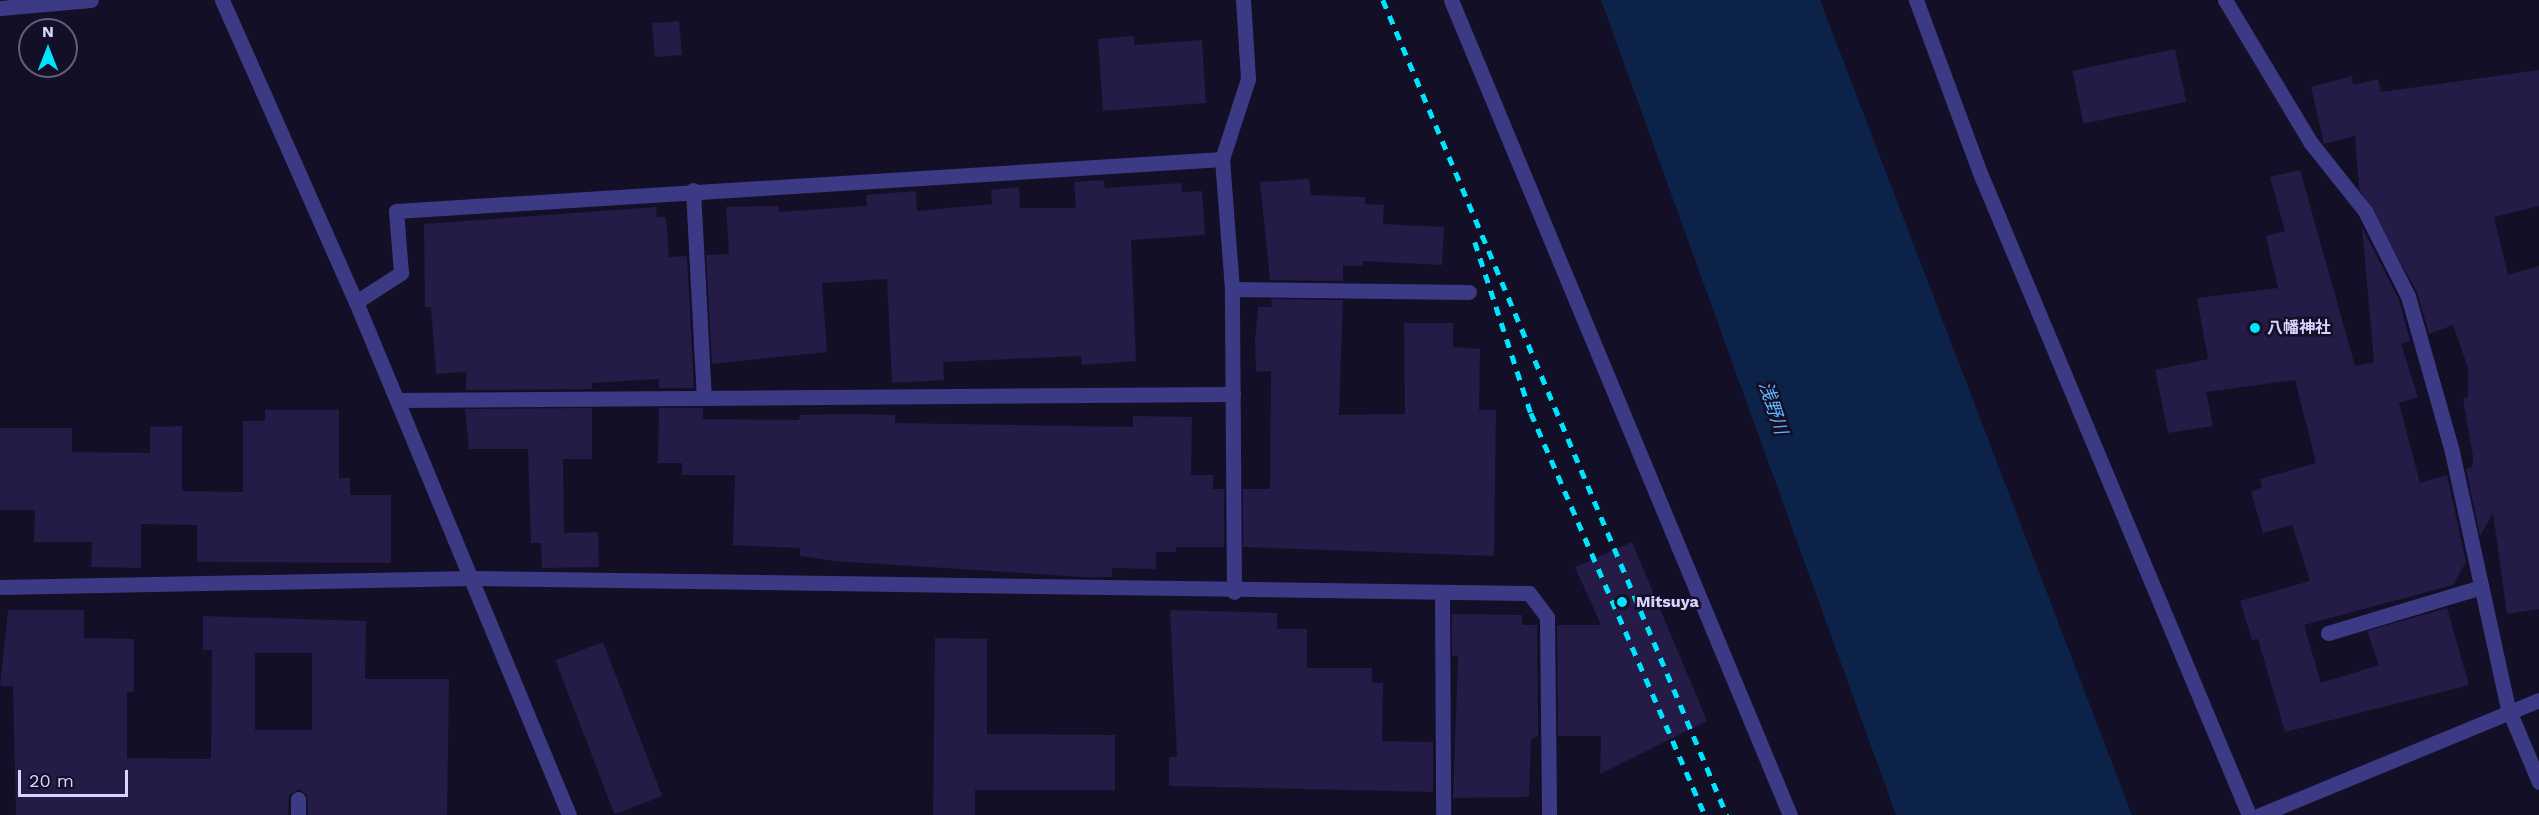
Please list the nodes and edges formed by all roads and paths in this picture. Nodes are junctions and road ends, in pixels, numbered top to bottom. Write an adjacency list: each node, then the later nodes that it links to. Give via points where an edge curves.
1 (91, 0): 7 (street)
2 (222, 0): 12 (street)
3 (1244, 0): 8 (street, via 1248,79)
4 (1451, 0): 30 (street)
5 (1916, 0): 31 (street, via 1980,173)
6 (2226, 0): 18 (street, via 2311,143 2365,211 2408,296 2452,452)
7 (0, 8)
8 (1222, 159): 9 (street); 10 (street)
9 (693, 190): 12 (street, via 396,211 401,273); 14 (street)
10 (1232, 289): 11 (street); 13 (street)
11 (1469, 292)
12 (356, 302): 15 (street)
13 (1233, 393): 14 (street); 19 (street)
14 (704, 398): 15 (street)
15 (397, 400): 16 (street)
16 (472, 578): 17 (street); 19 (street); 27 (street)
17 (0, 587)
18 (2481, 587): 21 (street); 23 (street)
19 (1234, 592): 20 (street)
20 (1442, 593): 28 (street); 29 (street, via 1528,593 1547,617)
21 (2328, 633)
22 (2539, 700): 23 (street)
23 (2508, 708): 24 (street); 32 (street)
24 (2539, 782)
25 (298, 799): 26 (street)
26 (298, 815)
27 (569, 815)
28 (1443, 815)
29 (1549, 815)
30 (1790, 815)
31 (2248, 815)
32 (2260, 815)

